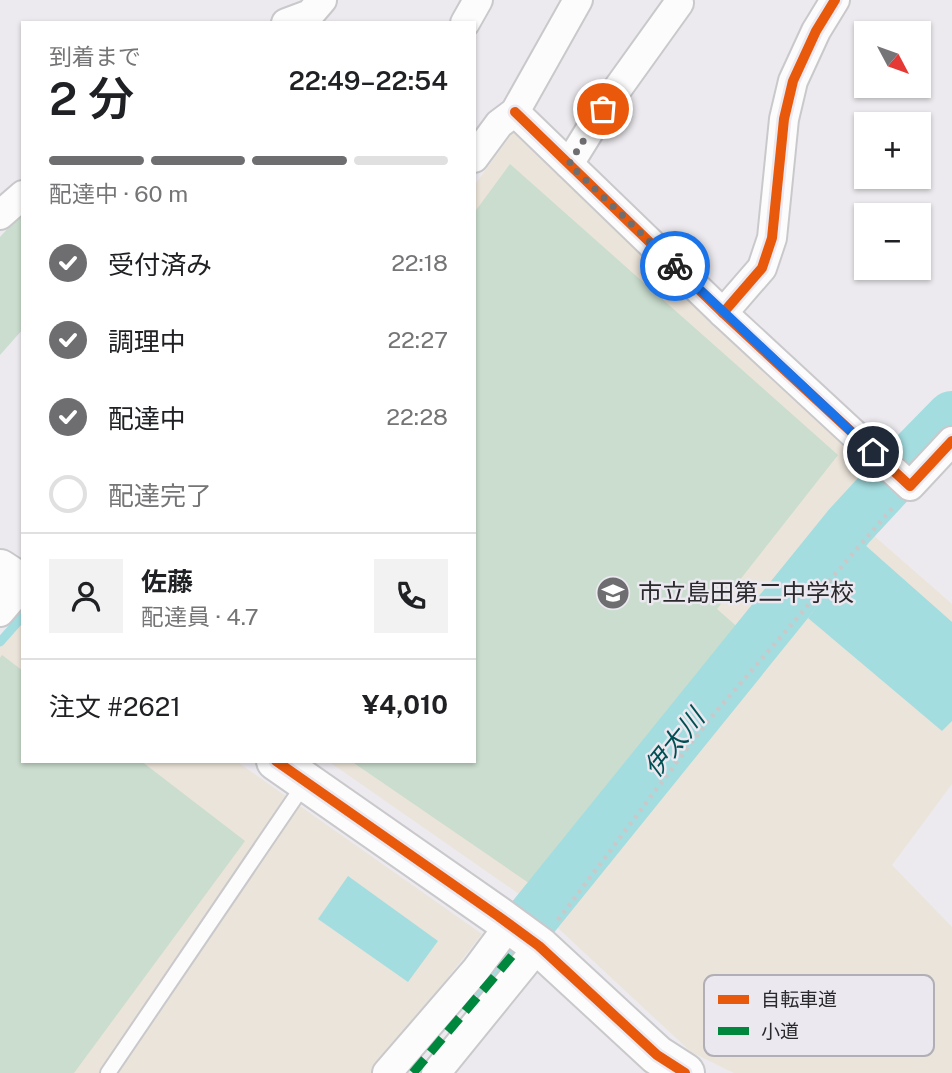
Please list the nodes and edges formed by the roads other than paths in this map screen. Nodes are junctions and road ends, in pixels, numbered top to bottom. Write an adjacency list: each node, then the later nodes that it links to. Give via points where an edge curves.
1 (322, 0): 6 (street, via 310,14)
2 (478, 0): 7 (street)
3 (578, 0): 8 (street)
4 (835, 0): 13 (street, via 793,81 784,119 772,238 762,268)
5 (679, 3): 10 (street)
6 (291, 21)
7 (467, 21)
8 (515, 112): 9 (street, via 499,124); 10 (street)
9 (476, 155)
10 (569, 164): 13 (street)
11 (21, 197): 12 (street)
12 (0, 215)
13 (723, 313): 14 (street, via 910,486)
14 (952, 441)
15 (0, 569): 16 (street)
16 (21, 584)
17 (21, 587): 18 (street)
18 (0, 612)
19 (291, 772): 20 (street); 21 (lane)
20 (522, 940): 22 (street, via 475,971); 23 (street); 24 (street); 25 (street, via 657,1055)
21 (108, 1073)
22 (387, 1073)
23 (413, 1073)
24 (436, 1073)
25 (685, 1073)

